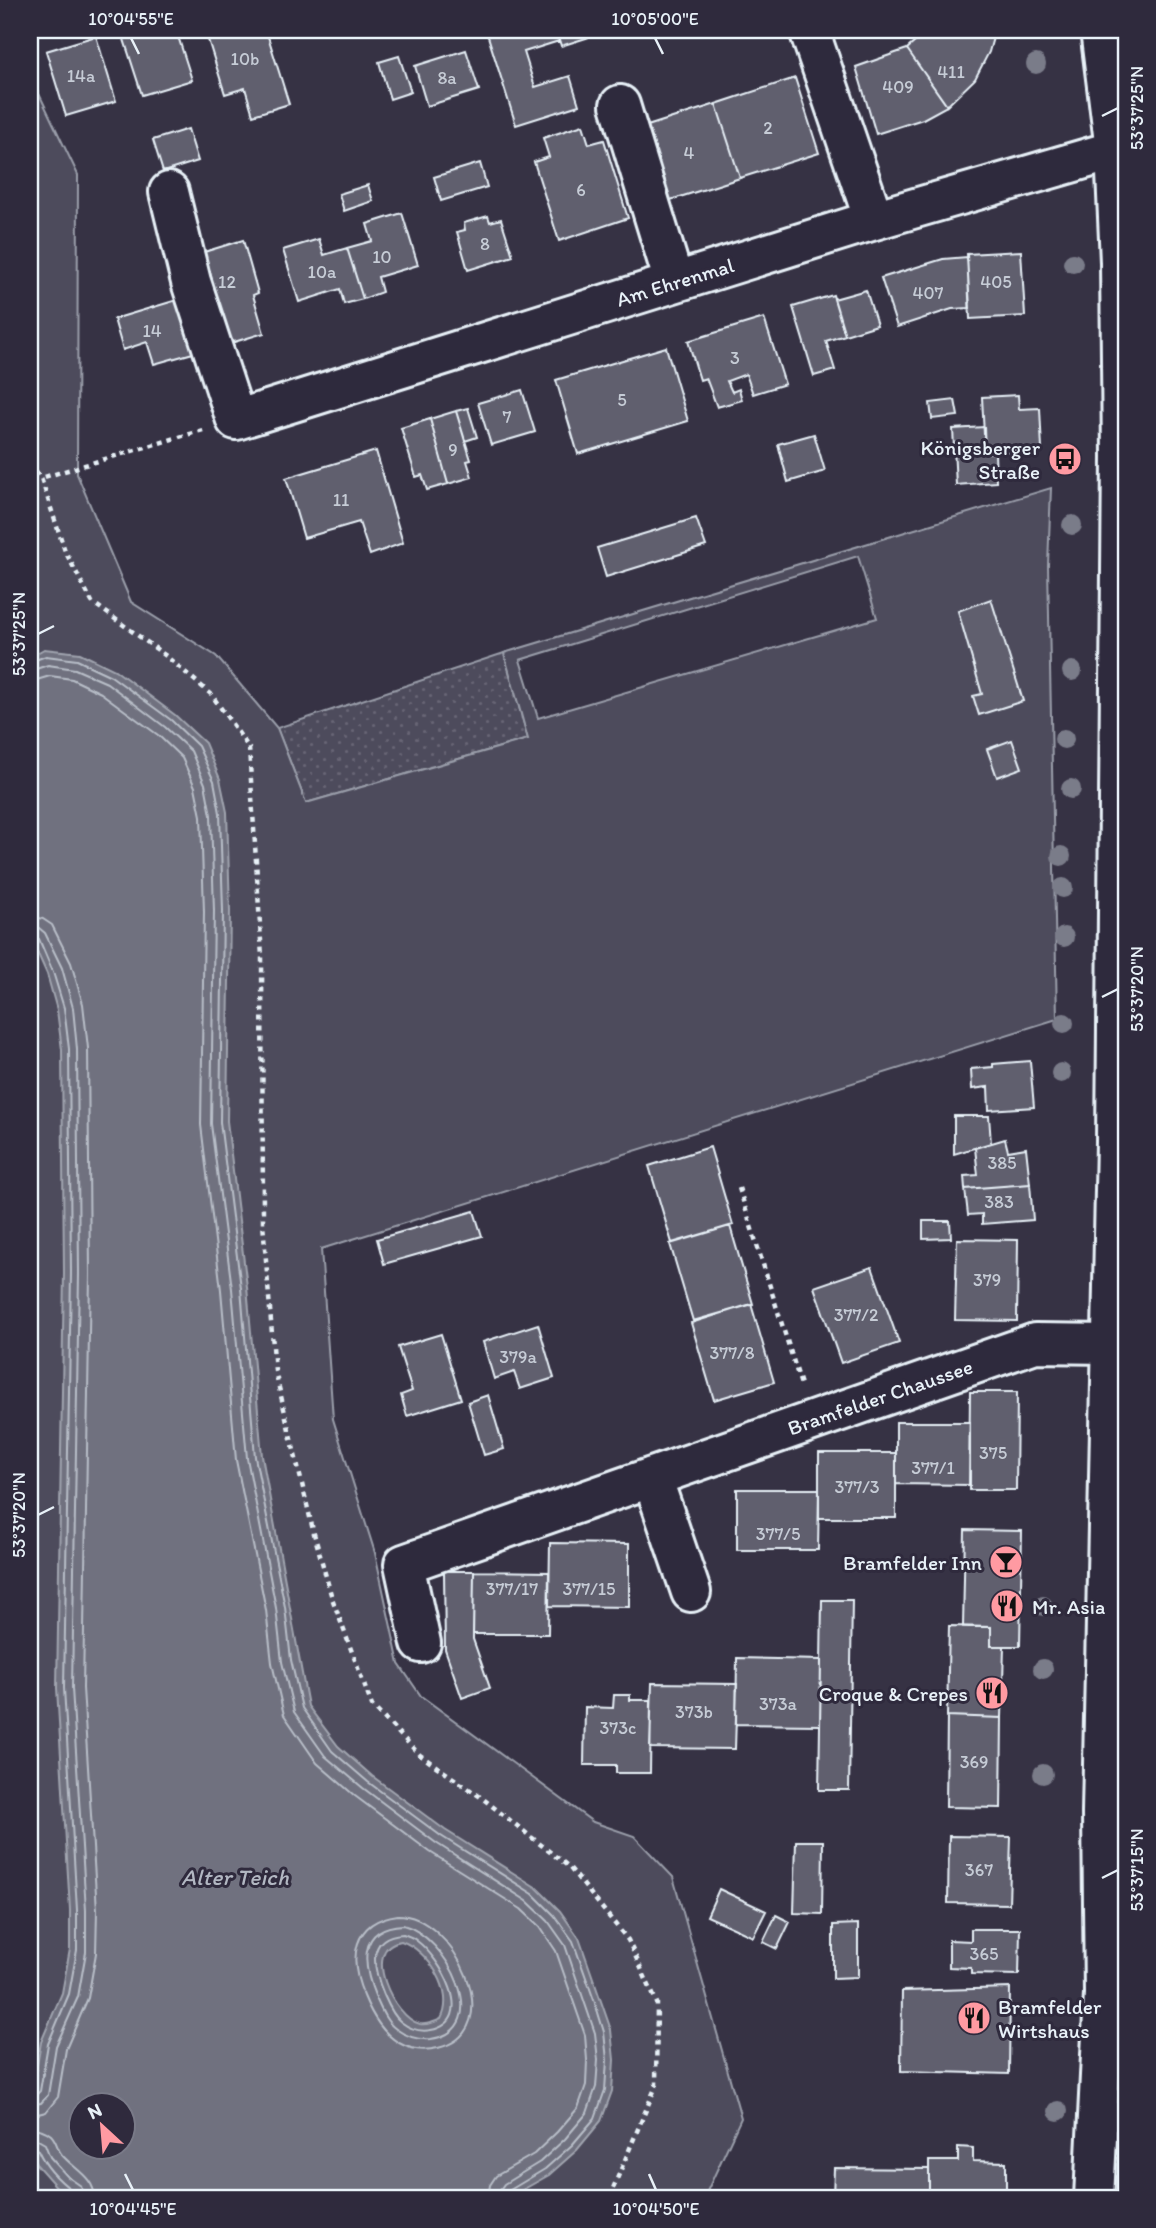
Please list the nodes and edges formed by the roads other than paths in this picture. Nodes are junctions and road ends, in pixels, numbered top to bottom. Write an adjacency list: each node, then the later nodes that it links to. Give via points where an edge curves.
1 (809, 30): 6 (main road)
2 (1100, 30): 4 (main road)
3 (620, 105): 7 (main road)
4 (1121, 149): 6 (main road, Am Ehrenmal); 8 (main road)
5 (169, 192): 7 (main road, Am Ehrenmal, via 191,282 236,421)
6 (874, 220): 7 (main road, Am Ehrenmal)
7 (674, 282)
8 (1123, 308): 9 (main road)
9 (1123, 717): 10 (main road, via 1115,1142)
10 (1119, 1287): 11 (main road)
11 (1111, 1344): 12 (main road, Bramfelder Chaussee, via 1035,1343); 15 (main road, via 1102,1814 1104,1994)
12 (652, 1476): 13 (main road); 14 (main road, Bramfelder Chaussee, via 404,1564)
13 (691, 1592)
14 (421, 1643)
15 (1094, 2198)

